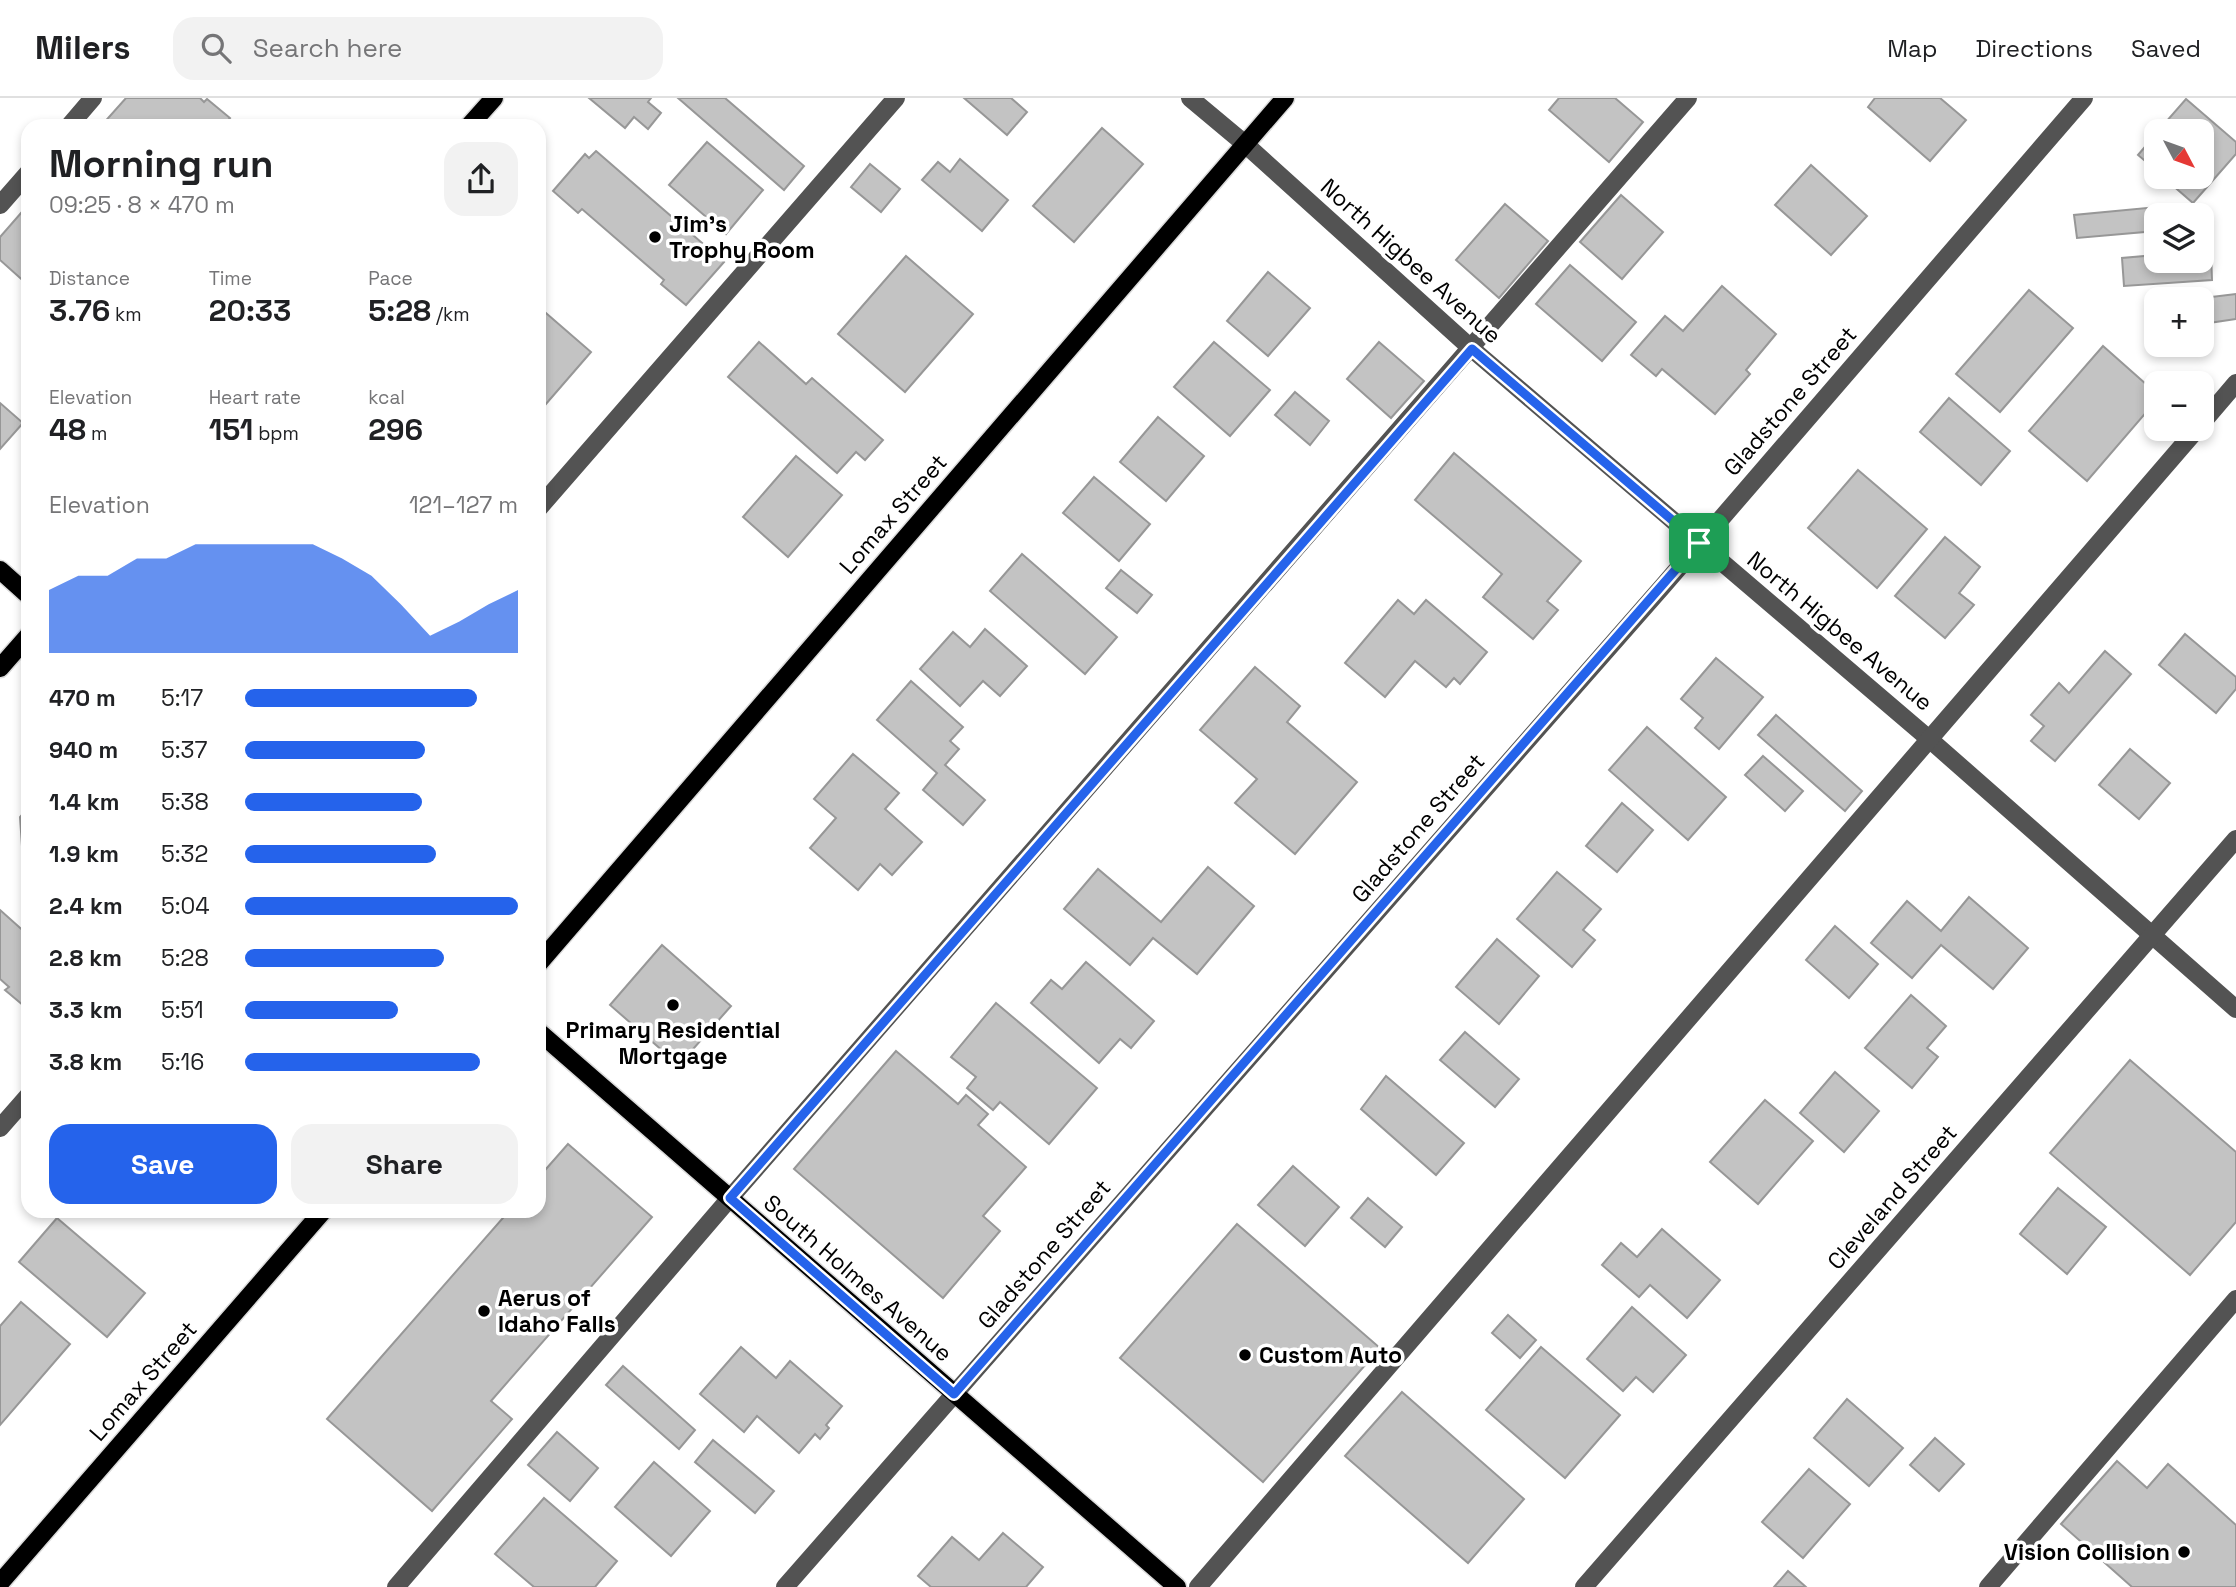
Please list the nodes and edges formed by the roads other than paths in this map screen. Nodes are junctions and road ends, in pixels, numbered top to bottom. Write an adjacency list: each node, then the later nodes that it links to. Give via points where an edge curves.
1 (93, 98): 8 (street)
2 (494, 98): 9 (main road)
3 (896, 98): 17 (street)
4 (1190, 98): 10 (street, North Higbee Avenue)
5 (1285, 98): 10 (main road, Lomax Street)
6 (1688, 98): 13 (street)
7 (2084, 98): 18 (street, Gladstone Street)
8 (75, 119)
9 (475, 119)
10 (1245, 144): 13 (street, North Higbee Avenue); 26 (main road, Lomax Street)
11 (21, 181): 12 (street)
12 (0, 205)
13 (1472, 349): 18 (street, North Higbee Avenue); 31 (street)
14 (2236, 383): 15 (street)
15 (2214, 409)
16 (2187, 441): 23 (street)
17 (546, 500)
18 (1699, 543): 23 (street, North Higbee Avenue); 34 (street, Gladstone Street)
19 (0, 570): 20 (main road)
20 (21, 589)
21 (21, 644): 22 (main road)
22 (0, 668)
23 (1928, 738): 25 (street, North Higbee Avenue); 39 (street)
24 (2236, 839): 25 (street, Cleveland Street)
25 (2151, 936): 27 (street, North Higbee Avenue); 40 (street, Cleveland Street)
26 (546, 954)
27 (2236, 1009)
28 (546, 1038): 31 (main road, South Holmes Avenue)
29 (21, 1104): 30 (street)
30 (0, 1128)
31 (730, 1198): 34 (main road, South Holmes Avenue); 36 (street)
32 (317, 1218): 35 (main road, Lomax Street)
33 (2236, 1299): 41 (street)
34 (954, 1394): 37 (street, Gladstone Street); 38 (main road, South Holmes Avenue)
35 (0, 1583)
36 (396, 1587)
37 (785, 1587)
38 (1177, 1587)
39 (1199, 1587)
40 (1584, 1587)
41 (1988, 1587)

